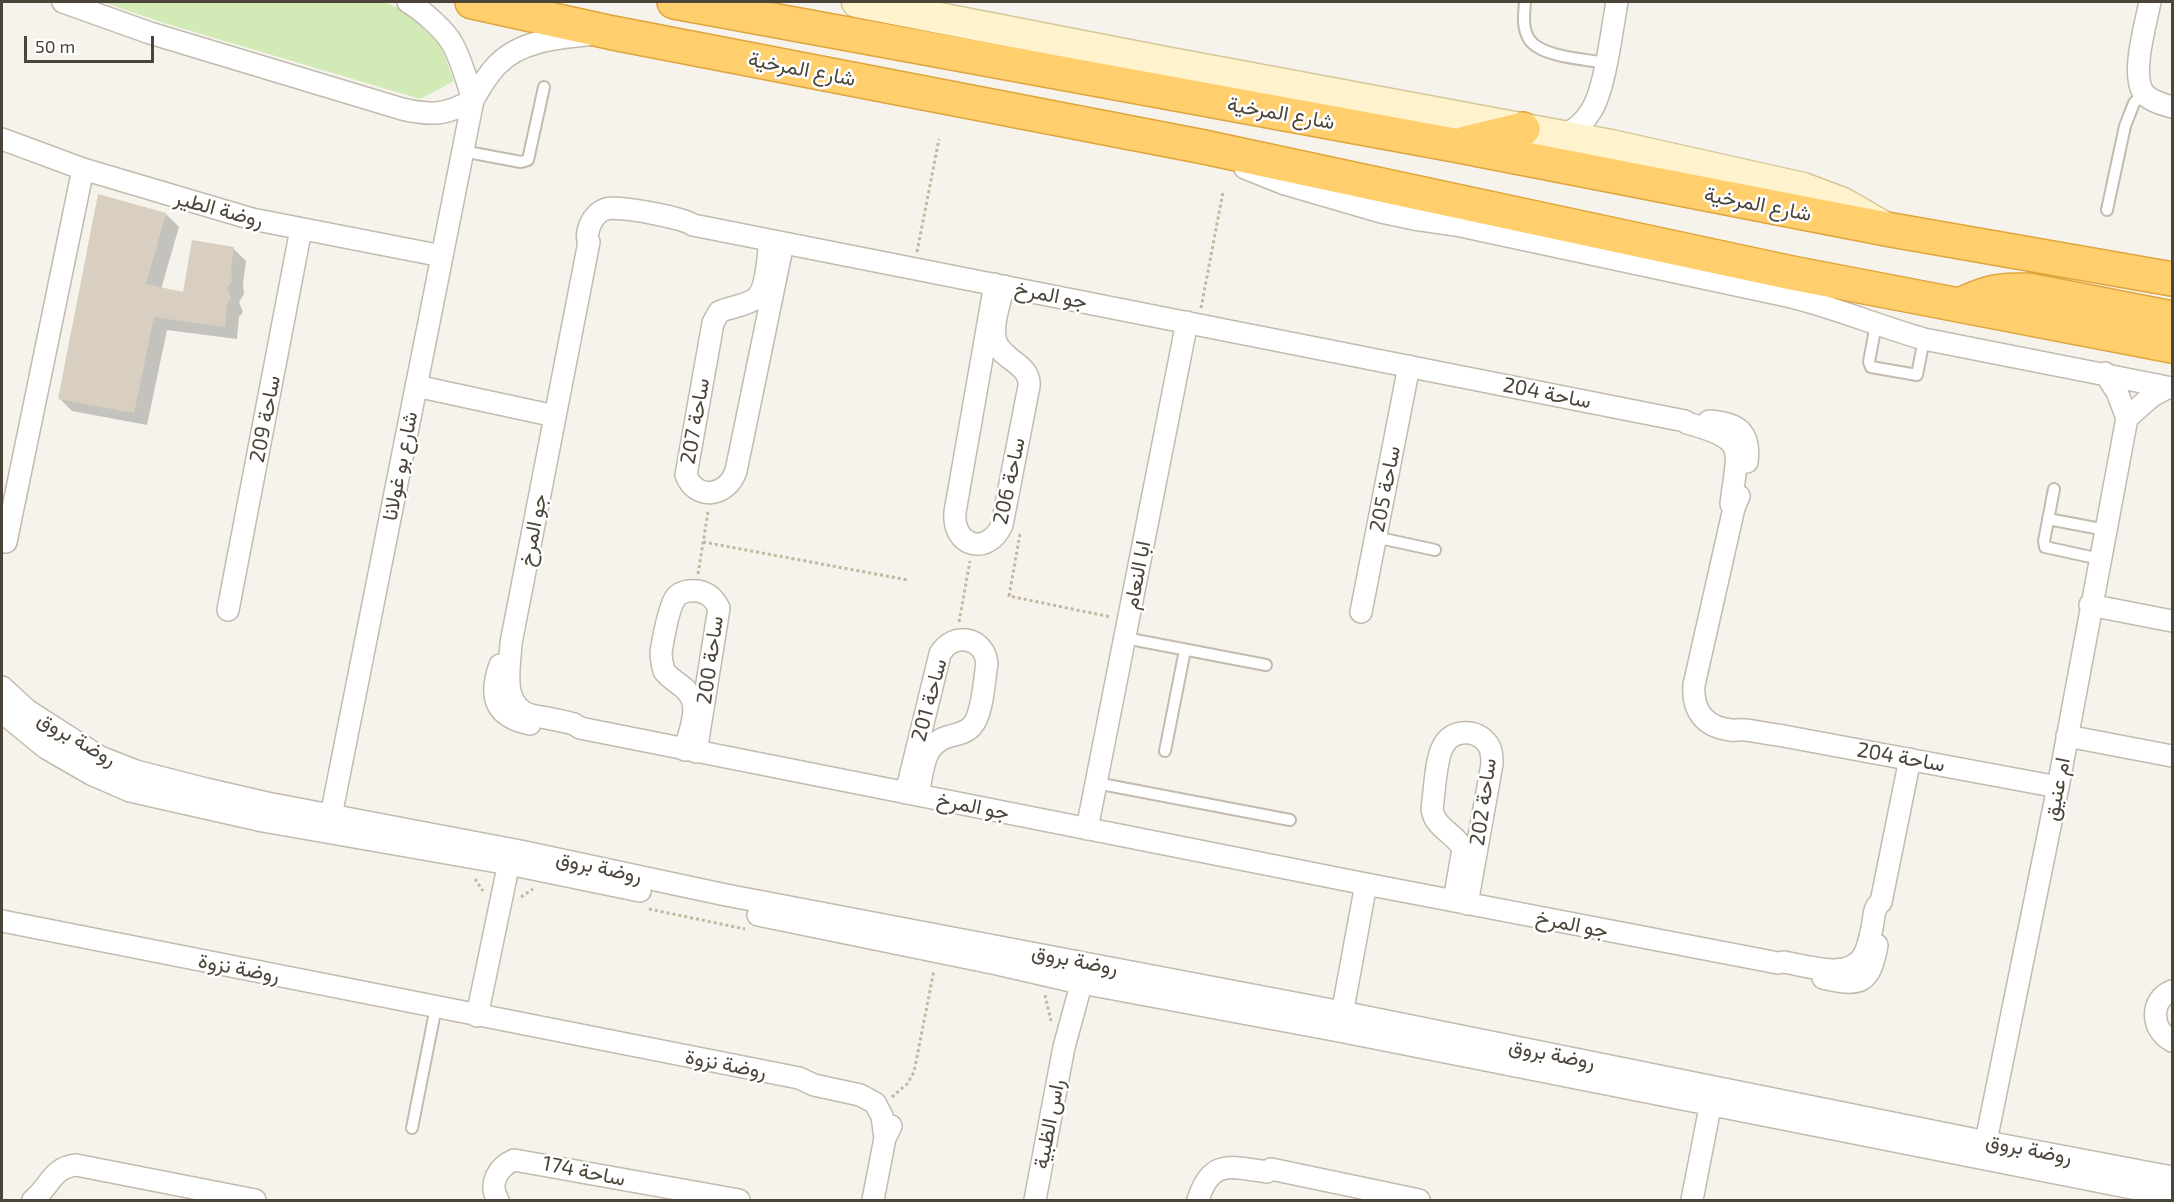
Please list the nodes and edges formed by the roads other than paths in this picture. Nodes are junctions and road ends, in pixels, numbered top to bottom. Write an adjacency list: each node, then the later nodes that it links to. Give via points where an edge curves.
1 (63, 2): 14 (street, via 150,33 402,109 442,114)
2 (408, 2): 14 (street, شارع بو غولانا, via 452,43)
3 (472, 2): 9 (highway, شارع المرخية)
4 (857, 2): 16 (main road, شارع المرخية)
5 (1525, 2): 10 (lane, via 1526,31 1535,46 1559,55)
6 (1617, 2): 10 (street)
7 (2150, 2): 12 (street, via 2139,66)
8 (691, 3): 19 (highway, شارع المرخية)
9 (614, 33): 14 (street, شارع بو غولانا, via 537,42 508,55 492,70); 21 (highway, شارع المرخية)
10 (1605, 63): 13 (street)
11 (544, 87): 22 (lane, via 528,160)
12 (2144, 93): 15 (street); 24 (lane, via 2134,103 2125,126)
13 (1598, 99): 17 (street, via 1584,121); 20 (street, via 1601,123)
14 (473, 100): 22 (street, شارع بو غولانا)
15 (2172, 107)
16 (1523, 129): 17 (main road, شارع المرخية); 19 (highway)
17 (1563, 136): 20 (main road, شارع المرخية)
18 (2, 139): 23 (street, روضة الطير)
19 (1455, 145): 25 (highway, شارع المرخية)
20 (1611, 145): 25 (main road, شارع المرخية, via 1803,188 1843,203)
21 (1204, 147): 32 (highway, شارع المرخية, via 1792,273); 35 (street, شارع المرخية, via 1285,184 1381,212 1787,296 1836,308)
22 (462, 151): 28 (street, شارع بو غولانا)
23 (83, 169): 26 (street, روضة الطير, via 199,205); 51 (street)
24 (2107, 210)
25 (1886, 228): 29 (highway, شارع المرخية)
26 (301, 229): 28 (street, روضة الطير); 56 (street, ساحة 209)
27 (776, 242): 30 (street, جو المرخ); 31 (street, ساحة 207, via 761,291 755,299); 36 (street, ساحة 207); 45 (street, جو المرخ, via 637,218 607,225 589,242)
28 (442, 256): 43 (street, شارع بو غولانا)
29 (2172, 279)
30 (999, 285): 34 (street, جو المرخ); 39 (street, ساحة 206, via 995,335 1000,349); 42 (street, ساحة 206)
31 (740, 305): 36 (street, via 756,313); 36 (street, ساحة 207, via 715,317 687,465 686,475 696,489 719,492 733,481)
32 (1961, 305): 33 (highway, via 1985,293 2028,290); 38 (highway, شارع المرخية)
33 (2172, 318)
34 (1192, 323): 40 (street, جو المرخ); 59 (street, ابا النعام)
35 (1876, 324): 37 (street, شارع المرخية); 37 (lane, via 1871,367 1917,375)
36 (765, 328)
37 (1924, 339): 41 (street, شارع المرخية)
38 (2172, 346)
39 (1012, 360): 42 (street, via 993,363); 42 (street, ساحة 206, via 1030,380 1004,515 998,534 983,544 973,544 959,535 954,521)
40 (1409, 366): 50 (street, ساحة 205); 72 (street, ساحة 204, via 1685,421 1719,434 1734,446 1737,458 1731,504 1734,508 1693,694 1703,719 1731,730)
41 (2105, 373): 44 (street, شارع المرخية); 46 (street)
42 (978, 374)
43 (416, 386): 45 (street); 78 (street, شارع بو غولانا)
44 (2170, 388): 46 (street, via 2152,396)
45 (555, 416): 69 (street, جو المرخ, via 511,644 509,688 515,705 530,714 580,728)
46 (2127, 418): 49 (street, ام عنيق)
47 (2054, 489): 48 (lane)
48 (2049, 519): 49 (lane); 53 (lane, via 2045,547)
49 (2106, 530): 53 (street, ام عنيق)
50 (1375, 537): 52 (lane); 57 (street, ساحة 205)
51 (6, 542)
52 (1435, 550)
53 (2100, 559): 54 (street, ام عنيق)
54 (2092, 599): 55 (street); 58 (street); 68 (street, ام عنيق)
55 (2172, 609)
56 (228, 610)
57 (1361, 612)
58 (2172, 621)
59 (1126, 629): 60 (lane); 73 (street, ابا النعام)
60 (1185, 650): 61 (lane); 70 (lane)
61 (1266, 665)
62 (710, 672): 63 (street, via 696,681); 63 (street, ساحة 200, via 718,608 706,593 684,592 673,603 662,652 664,671); 69 (street, ساحة 200)
63 (679, 684): 69 (street, ساحة 200, via 690,695 694,708)
64 (2, 688): 78 (street, روضة بروق, via 27,710 100,757 136,771 267,802)
65 (2, 711): 78 (street, روضة بروق, via 46,748 130,791 263,821)
66 (925, 711): 67 (street, via 934,726); 67 (street, ساحة 201, via 944,647 955,640 978,645 987,664 977,718 968,730); 75 (street, ساحة 201)
67 (949, 736): 75 (street, ساحة 201, via 928,750)
68 (2067, 736): 71 (street); 74 (street, ام عنيق)
69 (690, 751): 75 (street, جو المرخ)
70 (1165, 751)
71 (2172, 756)
72 (1910, 759): 74 (street, ساحة 204); 83 (street, جو المرخ, via 1881,902 1876,907 1868,947 1855,965 1837,970 1778,963)
73 (1096, 783): 76 (lane); 79 (street, ابا النعام)
74 (2058, 787): 95 (street, ام عنيق)
75 (912, 794): 79 (street, جو المرخ)
76 (1290, 820)
77 (1482, 822): 80 (street); 80 (street, ساحة 202, via 1492,752 1486,741 1464,732 1444,744 1432,808 1438,824); 83 (street, ساحة 202)
78 (329, 823): 81 (street, روضة بروق)
79 (1087, 829): 82 (street, جو المرخ)
80 (1454, 836): 83 (street, ساحة 202, via 1463,849)
81 (510, 857): 85 (street, روضة بروق, via 997,964); 88 (street)
82 (1366, 884): 83 (street, جو المرخ); 89 (street)
83 (1461, 903)
84 (2, 921): 87 (street, روضة نزوة)
85 (1079, 972): 89 (street, روضة بروق); 105 (street, راس الظبية, via 1064,1029 1064,1047)
86 (2172, 990): 90 (street, via 2160,999 2155,1013 2156,1025)
87 (436, 1007): 88 (street, روضة نزوة); 93 (lane)
88 (477, 1016): 91 (street, روضة نزوة)
89 (1341, 1022): 92 (street, روضة بروق)
90 (2172, 1041)
91 (799, 1078): 94 (street, روضة نزوة, via 875,1103 882,1116); 94 (street, روضة نزوة, via 814,1076 873,1088 883,1094 889,1101 892,1117)
92 (1713, 1096): 95 (street, روضة بروق); 109 (street)
93 (412, 1128)
94 (885, 1138): 104 (street, روضة نزوة)
95 (1985, 1151): 97 (street, روضة بروق); 100 (street, روضة بروق)
96 (1271, 1169): 106 (street, via 1244,1159 1209,1158 1199,1171); 107 (street, via 1267,1172 1232,1167 1215,1171); 108 (street)
97 (2172, 1177)
98 (41, 1196): 101 (street, via 59,1170 75,1165)
99 (694, 1196): 102 (street, ساحة 174, via 514,1160 505,1164 494,1182); 103 (street, ساحة 174)
100 (2172, 1196)
101 (255, 1200)
102 (496, 1200)
103 (739, 1200)
104 (873, 1200)
105 (1035, 1200)
106 (1191, 1200)
107 (1198, 1200)
108 (1419, 1200)
109 (1692, 1200)

